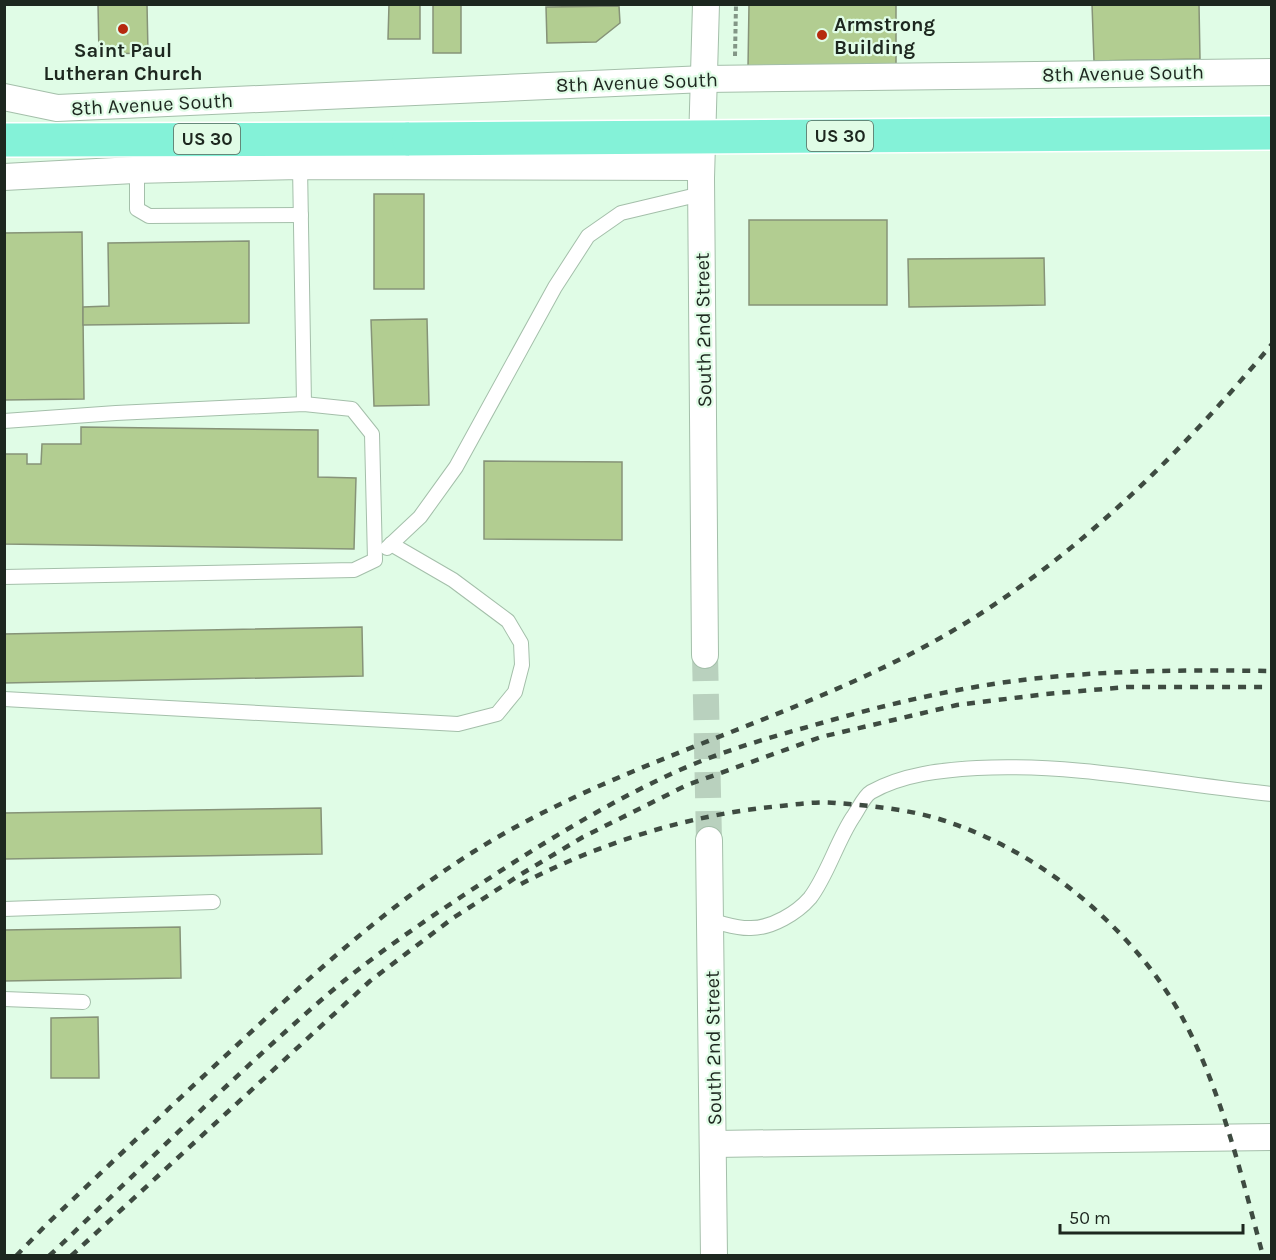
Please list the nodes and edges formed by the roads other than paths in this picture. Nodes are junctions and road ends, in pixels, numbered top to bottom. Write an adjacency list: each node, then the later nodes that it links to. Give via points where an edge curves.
1 (706, 4): 3 (street, South 2nd Street)
2 (1272, 72): 3 (street, 8th Avenue South)
3 (705, 79): 4 (street, 8th Avenue South, via 57,108); 8 (street, South 2nd Street)
4 (4, 97)
5 (1272, 133): 6 (highway, 8th Avenue South / US 30, bridge)
6 (4, 140)
7 (300, 166): 8 (street); 9 (street); 12 (lane)
8 (701, 167): 11 (street, South 2nd Street)
9 (134, 170): 10 (street); 12 (lane, via 137,209 149,216)
10 (4, 177)
11 (701, 194): 15 (lane, via 621,213 588,236 555,287 456,467 420,517); 18 (street, South 2nd Street)
12 (301, 215): 13 (lane)
13 (304, 405): 14 (lane); 16 (lane, via 352,409 372,434)
14 (4, 421)
15 (391, 544): 16 (lane); 19 (lane, via 453,580 508,621 521,643 522,665 515,692 498,714 458,724)
16 (375, 560): 17 (lane, via 354,570)
17 (4, 577)
18 (705, 655)
19 (4, 699)
20 (1272, 794): 24 (lane, via 1067,769 1017,766 941,770 869,793 810,898 780,922 751,928)
21 (709, 840): 24 (street, South 2nd Street)
22 (213, 902): 23 (lane)
23 (4, 909)
24 (711, 921): 28 (street, South 2nd Street)
25 (4, 999): 26 (lane)
26 (83, 1002)
27 (1272, 1137): 28 (street)
28 (714, 1144): 29 (street, South 2nd Street)
29 (714, 1256)

